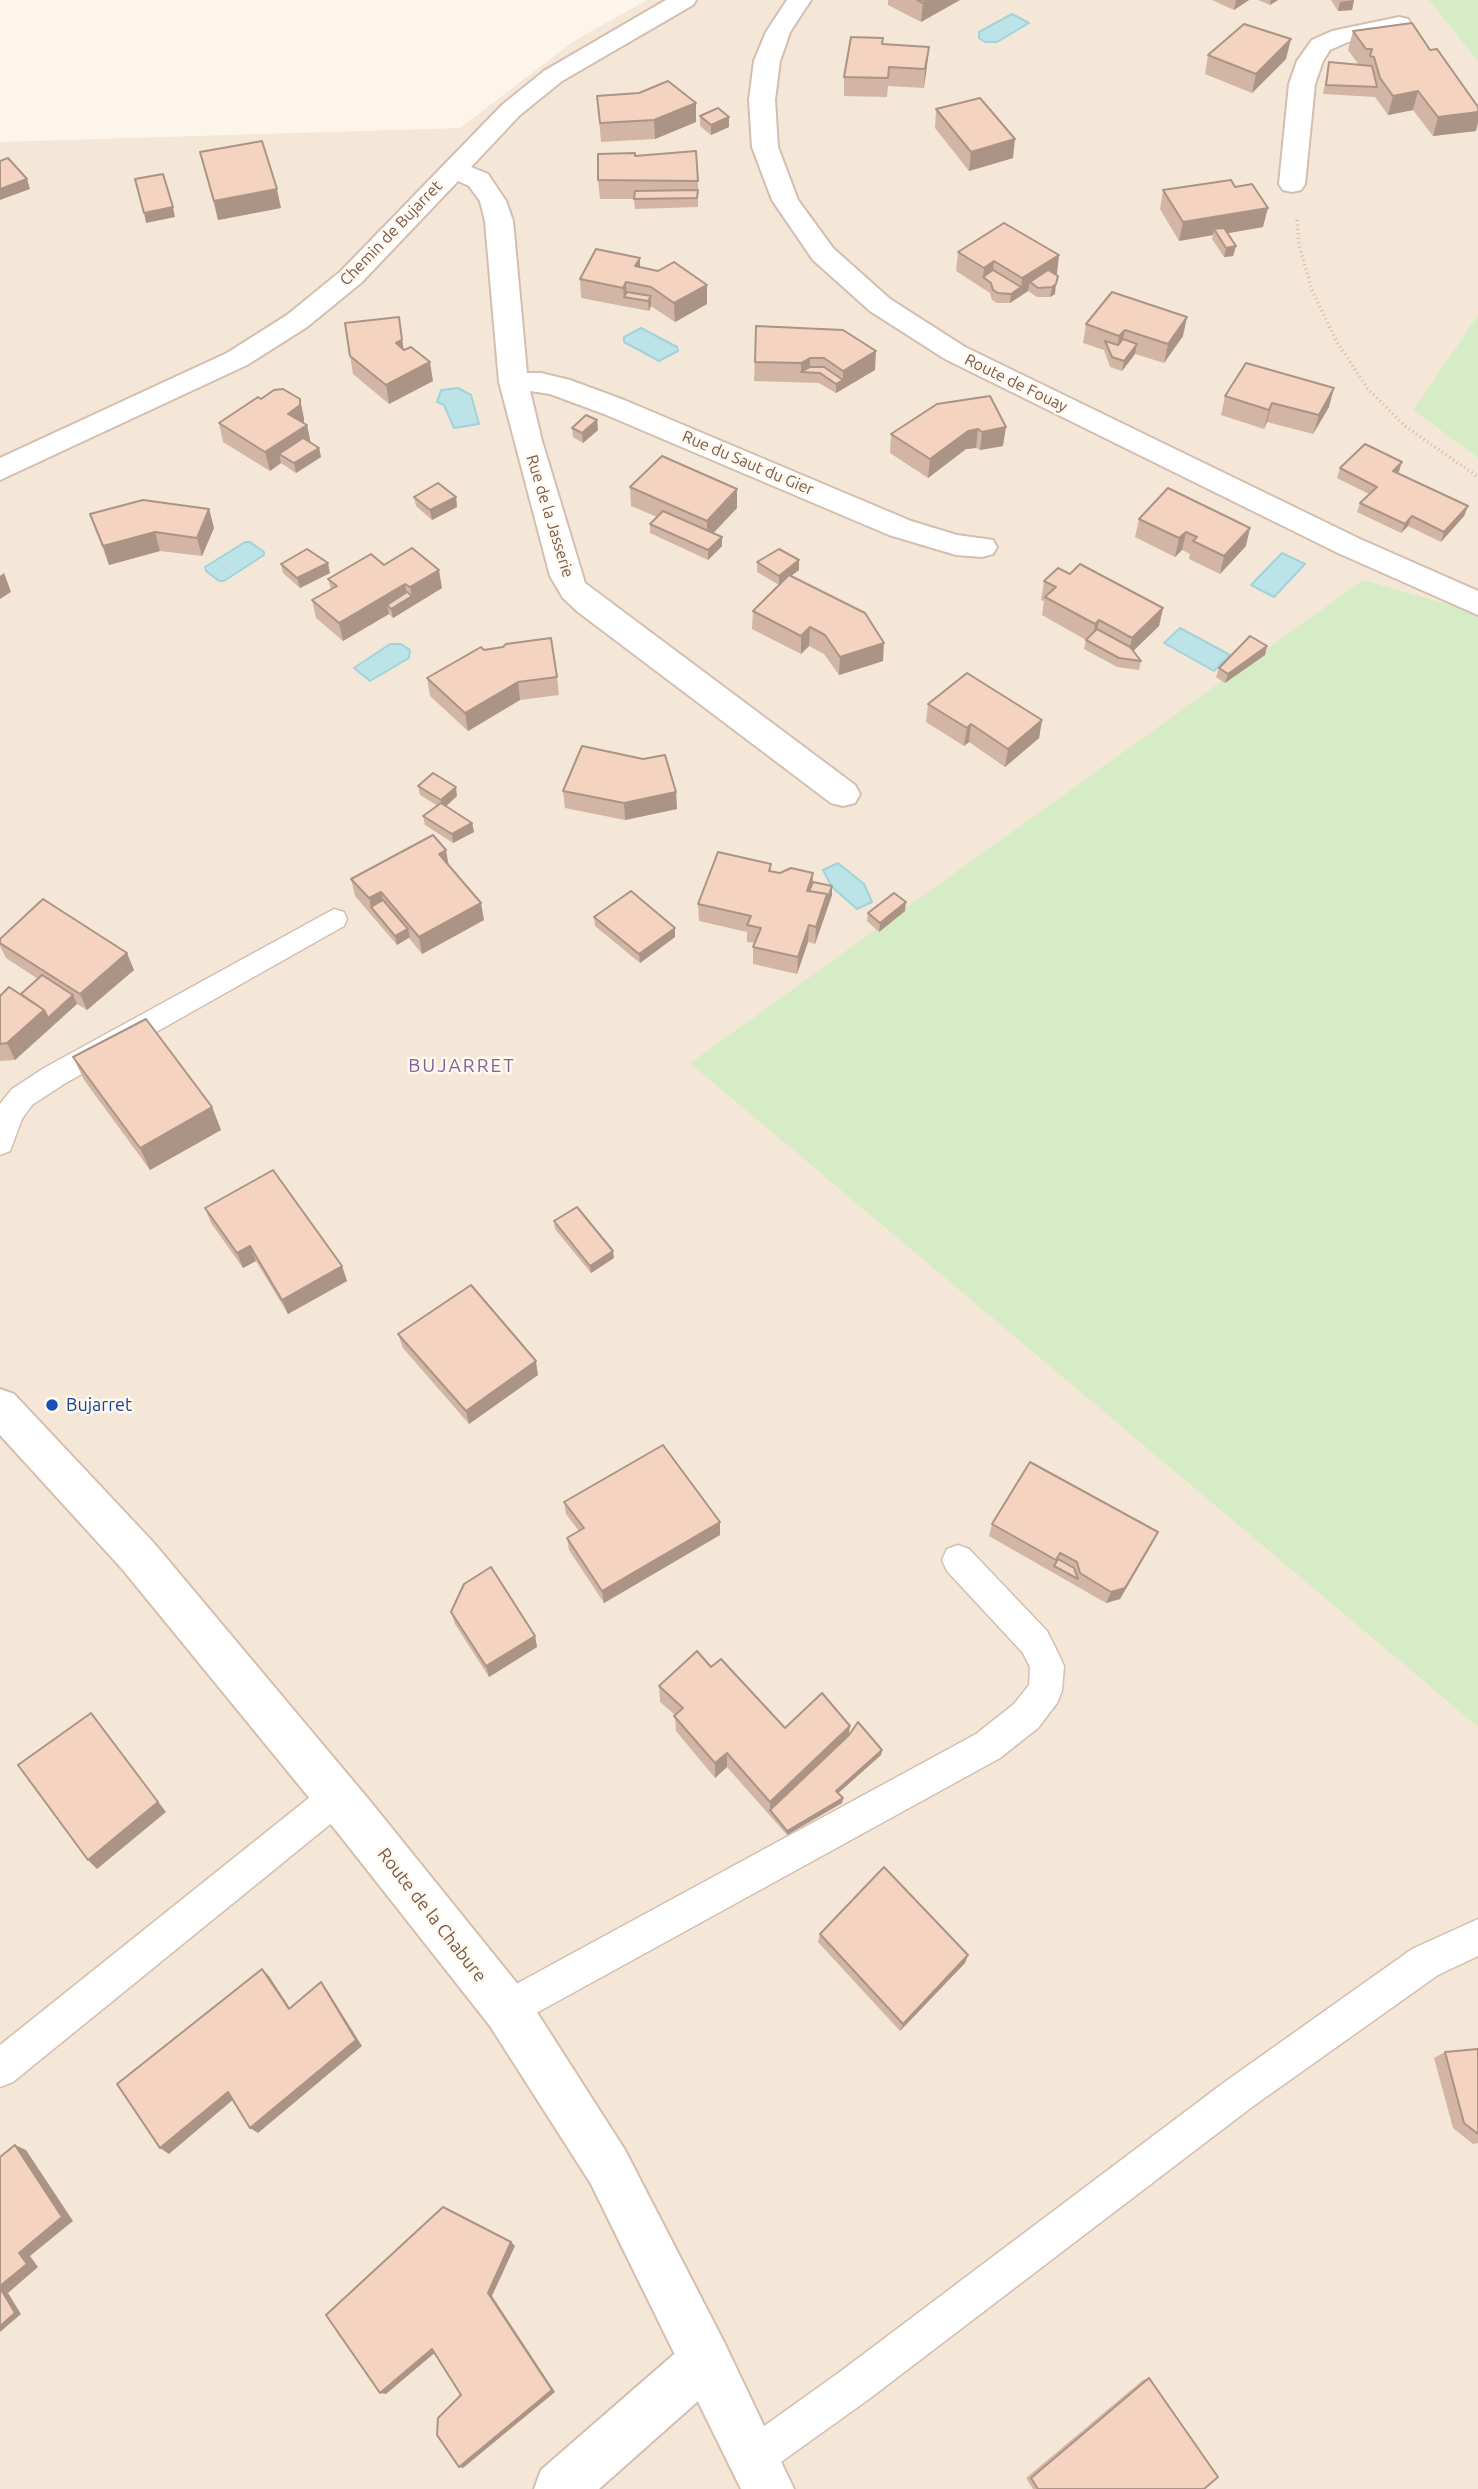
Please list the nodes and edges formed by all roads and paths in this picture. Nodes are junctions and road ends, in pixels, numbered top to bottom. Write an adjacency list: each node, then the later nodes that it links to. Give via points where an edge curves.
1 (684, 0): 6 (street, Chemin de Bujarret, via 554,76 511,110)
2 (799, 0): 12 (street, Route de Fouay, via 778,32 768,61 762,100 765,147 785,200 823,254 870,297 955,353 1349,546)
3 (1382, 0): 4 (street)
4 (1399, 24): 5 (street); 7 (street, via 1341,36 1321,46 1310,61 1302,84)
5 (1417, 44)
6 (454, 169): 8 (street, Rue de la Jasserie, via 479,180 496,211); 9 (street, Chemin de Bujarret, via 351,277 297,321 237,359)
7 (1292, 184): 10 (path, via 1299,245 1312,290 1337,342 1367,388 1405,426)
8 (513, 382): 11 (street, Rue du Saut du Gier, via 560,387 900,528 956,545); 13 (street, Rue de la Jasserie, via 562,562 574,590)
9 (0, 470)
10 (1478, 477)
11 (982, 547)
12 (1478, 604)
13 (843, 794)
14 (334, 919): 15 (lane, via 22,1097 9,1114)
15 (0, 1143)
16 (0, 1407): 18 (street, Route de la Chabure, via 138,1556)
17 (958, 1560): 20 (lane, via 1035,1642 1046,1666 1045,1691 1026,1716 988,1746)
18 (337, 1797): 20 (street, Route de la Chabure); 21 (lane)
19 (1478, 1937): 23 (lane, via 1425,1962 1239,2094 855,2385)
20 (507, 2009): 22 (street, Route de la Chabure, via 608,2167)
21 (0, 2069)
22 (706, 2360): 23 (street, Route de la Chabure); 24 (street)
23 (761, 2474)
24 (560, 2489)

